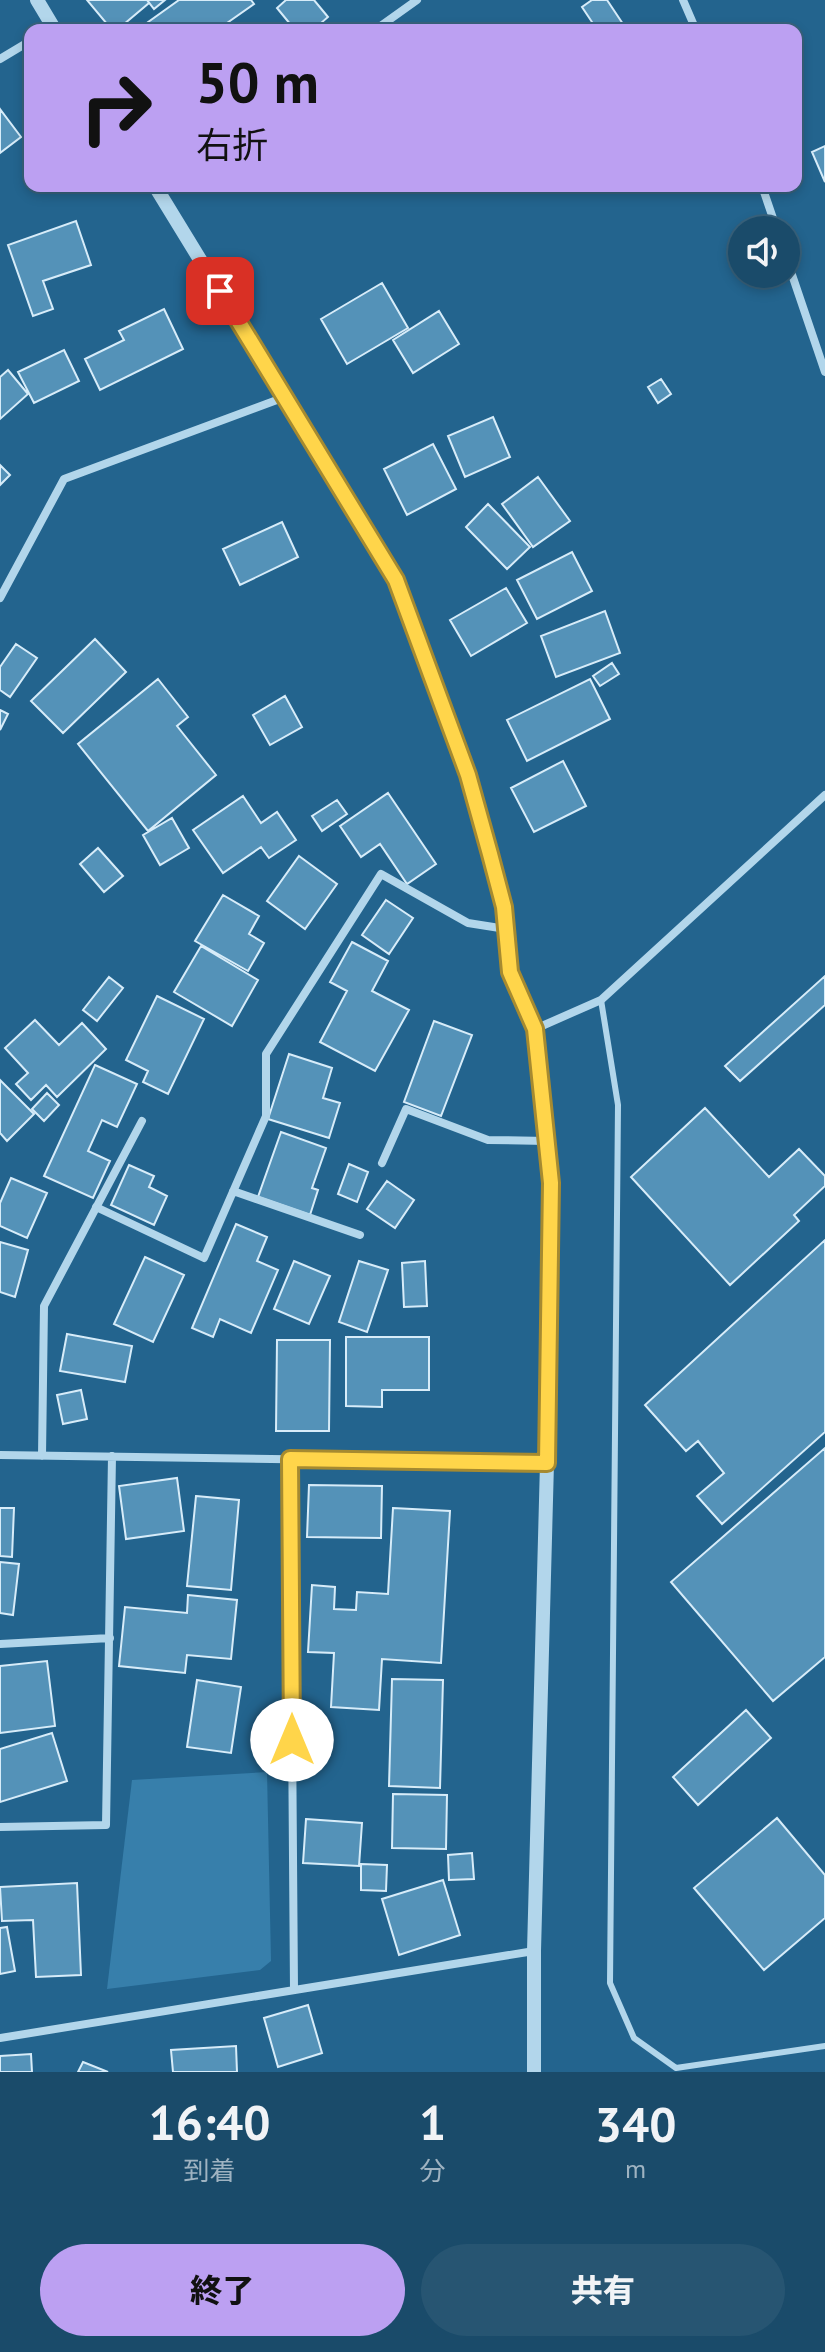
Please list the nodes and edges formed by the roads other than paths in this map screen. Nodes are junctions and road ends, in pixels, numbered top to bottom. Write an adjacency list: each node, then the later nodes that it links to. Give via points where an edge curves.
1 (37, 0): 4 (street)
2 (417, 0): 5 (street)
3 (683, 0): 6 (street)
4 (50, 24)
5 (383, 24)
6 (693, 24)
7 (24, 45): 8 (street)
8 (0, 59)
9 (159, 192): 14 (street)
10 (764, 192): 11 (street)
11 (772, 216)
12 (797, 288): 13 (street)
13 (825, 372)
14 (285, 397): 15 (street, via 64,479); 17 (street, via 396,580 468,775)
15 (0, 598)
16 (825, 795): 18 (street)
17 (506, 929): 19 (street, via 510,972); 23 (street, via 468,923 381,874 266,1054 266,1116)
18 (601, 1000): 19 (street); 37 (lane, via 618,1105 610,1983 634,2038 676,2068)
19 (535, 1029): 21 (street)
20 (142, 1121): 24 (street)
21 (547, 1141): 22 (street, via 488,1140 406,1109); 30 (street)
22 (382, 1163)
23 (233, 1191): 24 (street, via 204,1258); 25 (street)
24 (96, 1207): 27 (street, via 44,1306)
25 (360, 1235)
26 (0, 1455): 27 (street)
27 (42, 1456): 28 (street)
28 (112, 1456): 29 (street); 31 (street)
29 (290, 1459): 30 (street); 35 (street)
30 (547, 1463): 34 (street)
31 (110, 1638): 32 (street); 33 (street, via 106,1825)
32 (0, 1644)
33 (0, 1827)
34 (534, 1951): 35 (street); 38 (street)
35 (294, 1990): 36 (street)
36 (0, 2038)
37 (825, 2046)
38 (534, 2072)

